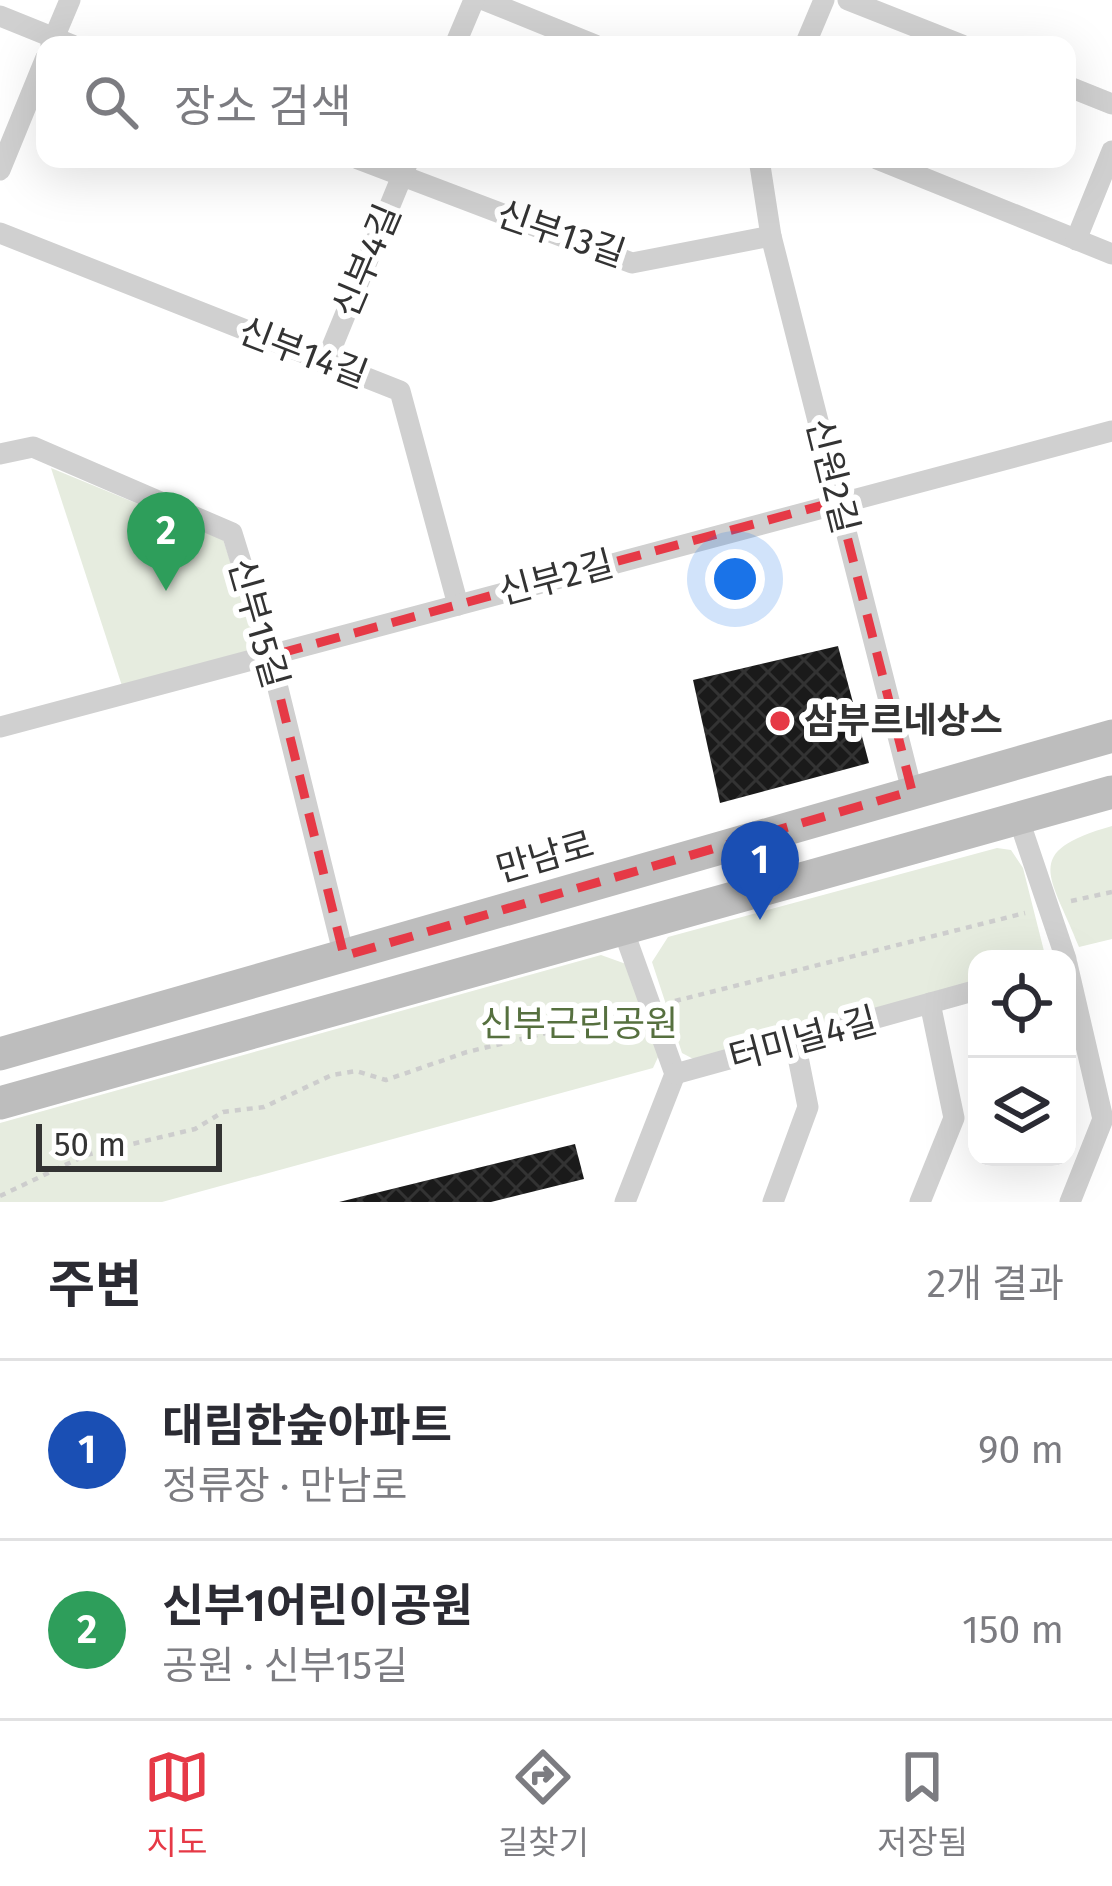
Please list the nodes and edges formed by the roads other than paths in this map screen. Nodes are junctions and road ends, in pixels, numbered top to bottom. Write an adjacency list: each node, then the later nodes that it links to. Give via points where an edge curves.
1 (70, 0): 8 (street)
2 (473, 0): 9 (street)
3 (484, 0): 10 (street)
4 (824, 0): 11 (street)
5 (848, 0): 12 (street)
6 (0, 16): 7 (street)
7 (44, 36)
8 (61, 36)
9 (459, 36)
10 (573, 36)
11 (809, 36)
12 (939, 36)
13 (36, 82): 20 (street)
14 (1076, 90): 15 (street)
15 (1112, 104)
16 (1112, 151): 23 (street)
17 (406, 168): 22 (street, 신부13길, via 632,263); 25 (street, 신부4길)
18 (760, 168): 22 (street, 신원2길)
19 (900, 168): 23 (street)
20 (0, 170)
21 (0, 233): 25 (street, 신부14길)
22 (771, 236): 28 (street, 신원2길)
23 (1076, 240): 24 (street)
24 (1112, 254)
25 (325, 364): 29 (street, 신부14길, via 400,391)
26 (1112, 431): 28 (street, 신부2길)
27 (0, 454): 30 (street, 신부15길, via 33,447 232,532)
28 (838, 501): 29 (street, 신부2길); 33 (street, 신원2길)
29 (458, 605): 30 (street, 신부2길)
30 (270, 656): 31 (street, 신부2길); 38 (street, 신부15길)
31 (0, 727)
32 (1112, 736): 33 (main road, 만남로)
33 (912, 791): 38 (main road, 만남로)
34 (1112, 792): 35 (main road)
35 (1019, 820): 36 (main road); 37 (street)
36 (624, 932): 44 (street); 45 (main road)
37 (1063, 950)
38 (344, 956): 43 (main road, 만남로)
39 (968, 992): 40 (street, 터미널4길)
40 (930, 1003): 42 (street, 터미널4길); 48 (street, via 954,1118)
41 (1076, 1003): 49 (street, via 1103,1119)
42 (795, 1042): 44 (street, 터미널4길); 47 (street, via 808,1107)
43 (0, 1054)
44 (675, 1074): 46 (street)
45 (0, 1103)
46 (625, 1202)
47 (773, 1202)
48 (920, 1202)
49 (1070, 1202)

